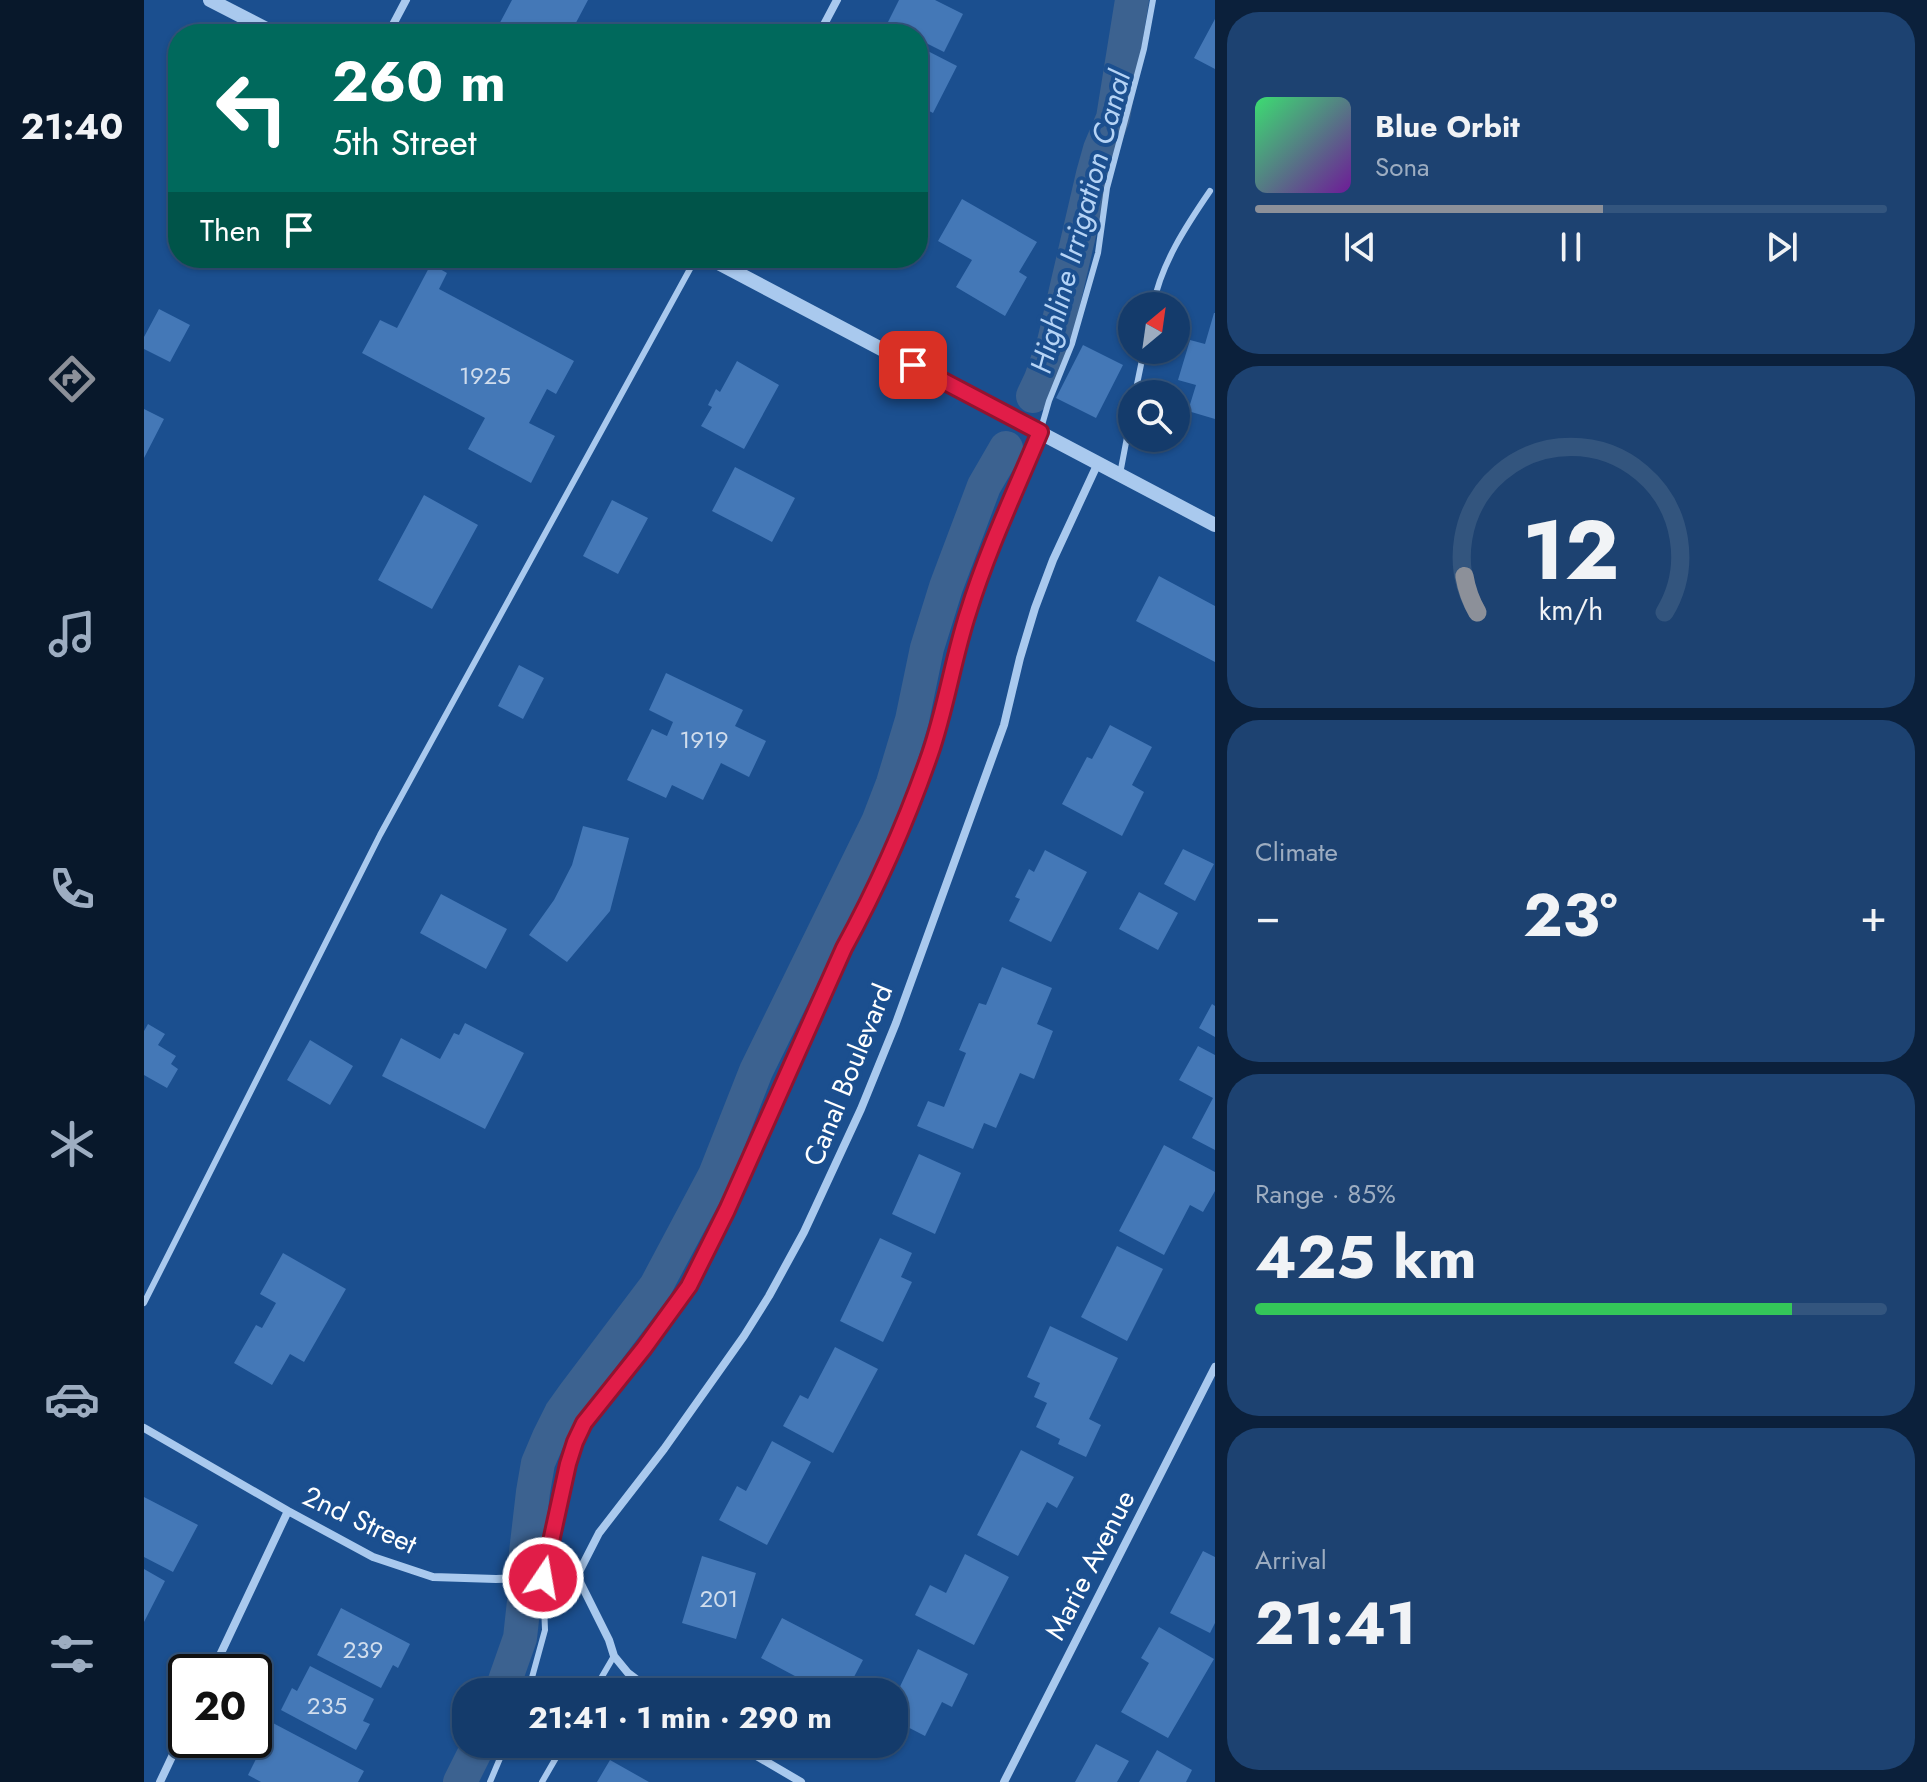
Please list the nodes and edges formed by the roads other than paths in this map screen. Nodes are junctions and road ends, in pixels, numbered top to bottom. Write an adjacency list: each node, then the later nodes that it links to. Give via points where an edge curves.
1 (210, 0): 5 (street)
2 (406, 0): 6 (street)
3 (837, 0): 7 (street)
4 (1153, 0): 12 (lane, via 1107,188 1098,253)
5 (257, 24)
6 (393, 24)
7 (824, 24)
8 (1210, 191): 11 (lane, via 1172,251)
9 (691, 268): 17 (lane, via 380,835)
10 (728, 268): 12 (street)
11 (1157, 292)
12 (1040, 432): 14 (street); 22 (lane, via 979,580 930,753 895,843 689,1286 584,1423 568,1464)
13 (1124, 452): 15 (lane)
14 (1098, 463): 15 (street); 21 (street, Canal Boulevard, via 1053,560 999,740 896,1023 830,1177 744,1336 599,1533)
15 (1119, 475): 16 (street)
16 (1215, 525)
17 (144, 1303)
18 (1215, 1367): 36 (street, Marie Avenue)
19 (144, 1428): 20 (street, 2nd Street)
20 (288, 1511): 22 (street, 2nd Street, via 373,1557 433,1577); 23 (street)
21 (577, 1576): 22 (street, 2nd Street); 24 (street)
22 (542, 1578): 25 (lane, via 545,1630)
23 (220, 1654)
24 (614, 1656): 26 (lane); 27 (street)
25 (532, 1678)
26 (601, 1678)
27 (635, 1678)
28 (171, 1758): 32 (street)
29 (500, 1758): 33 (lane)
30 (556, 1758): 34 (lane)
31 (760, 1758): 35 (street)
32 (160, 1782)
33 (490, 1782)
34 (542, 1782)
35 (801, 1782)
36 (1004, 1782)

